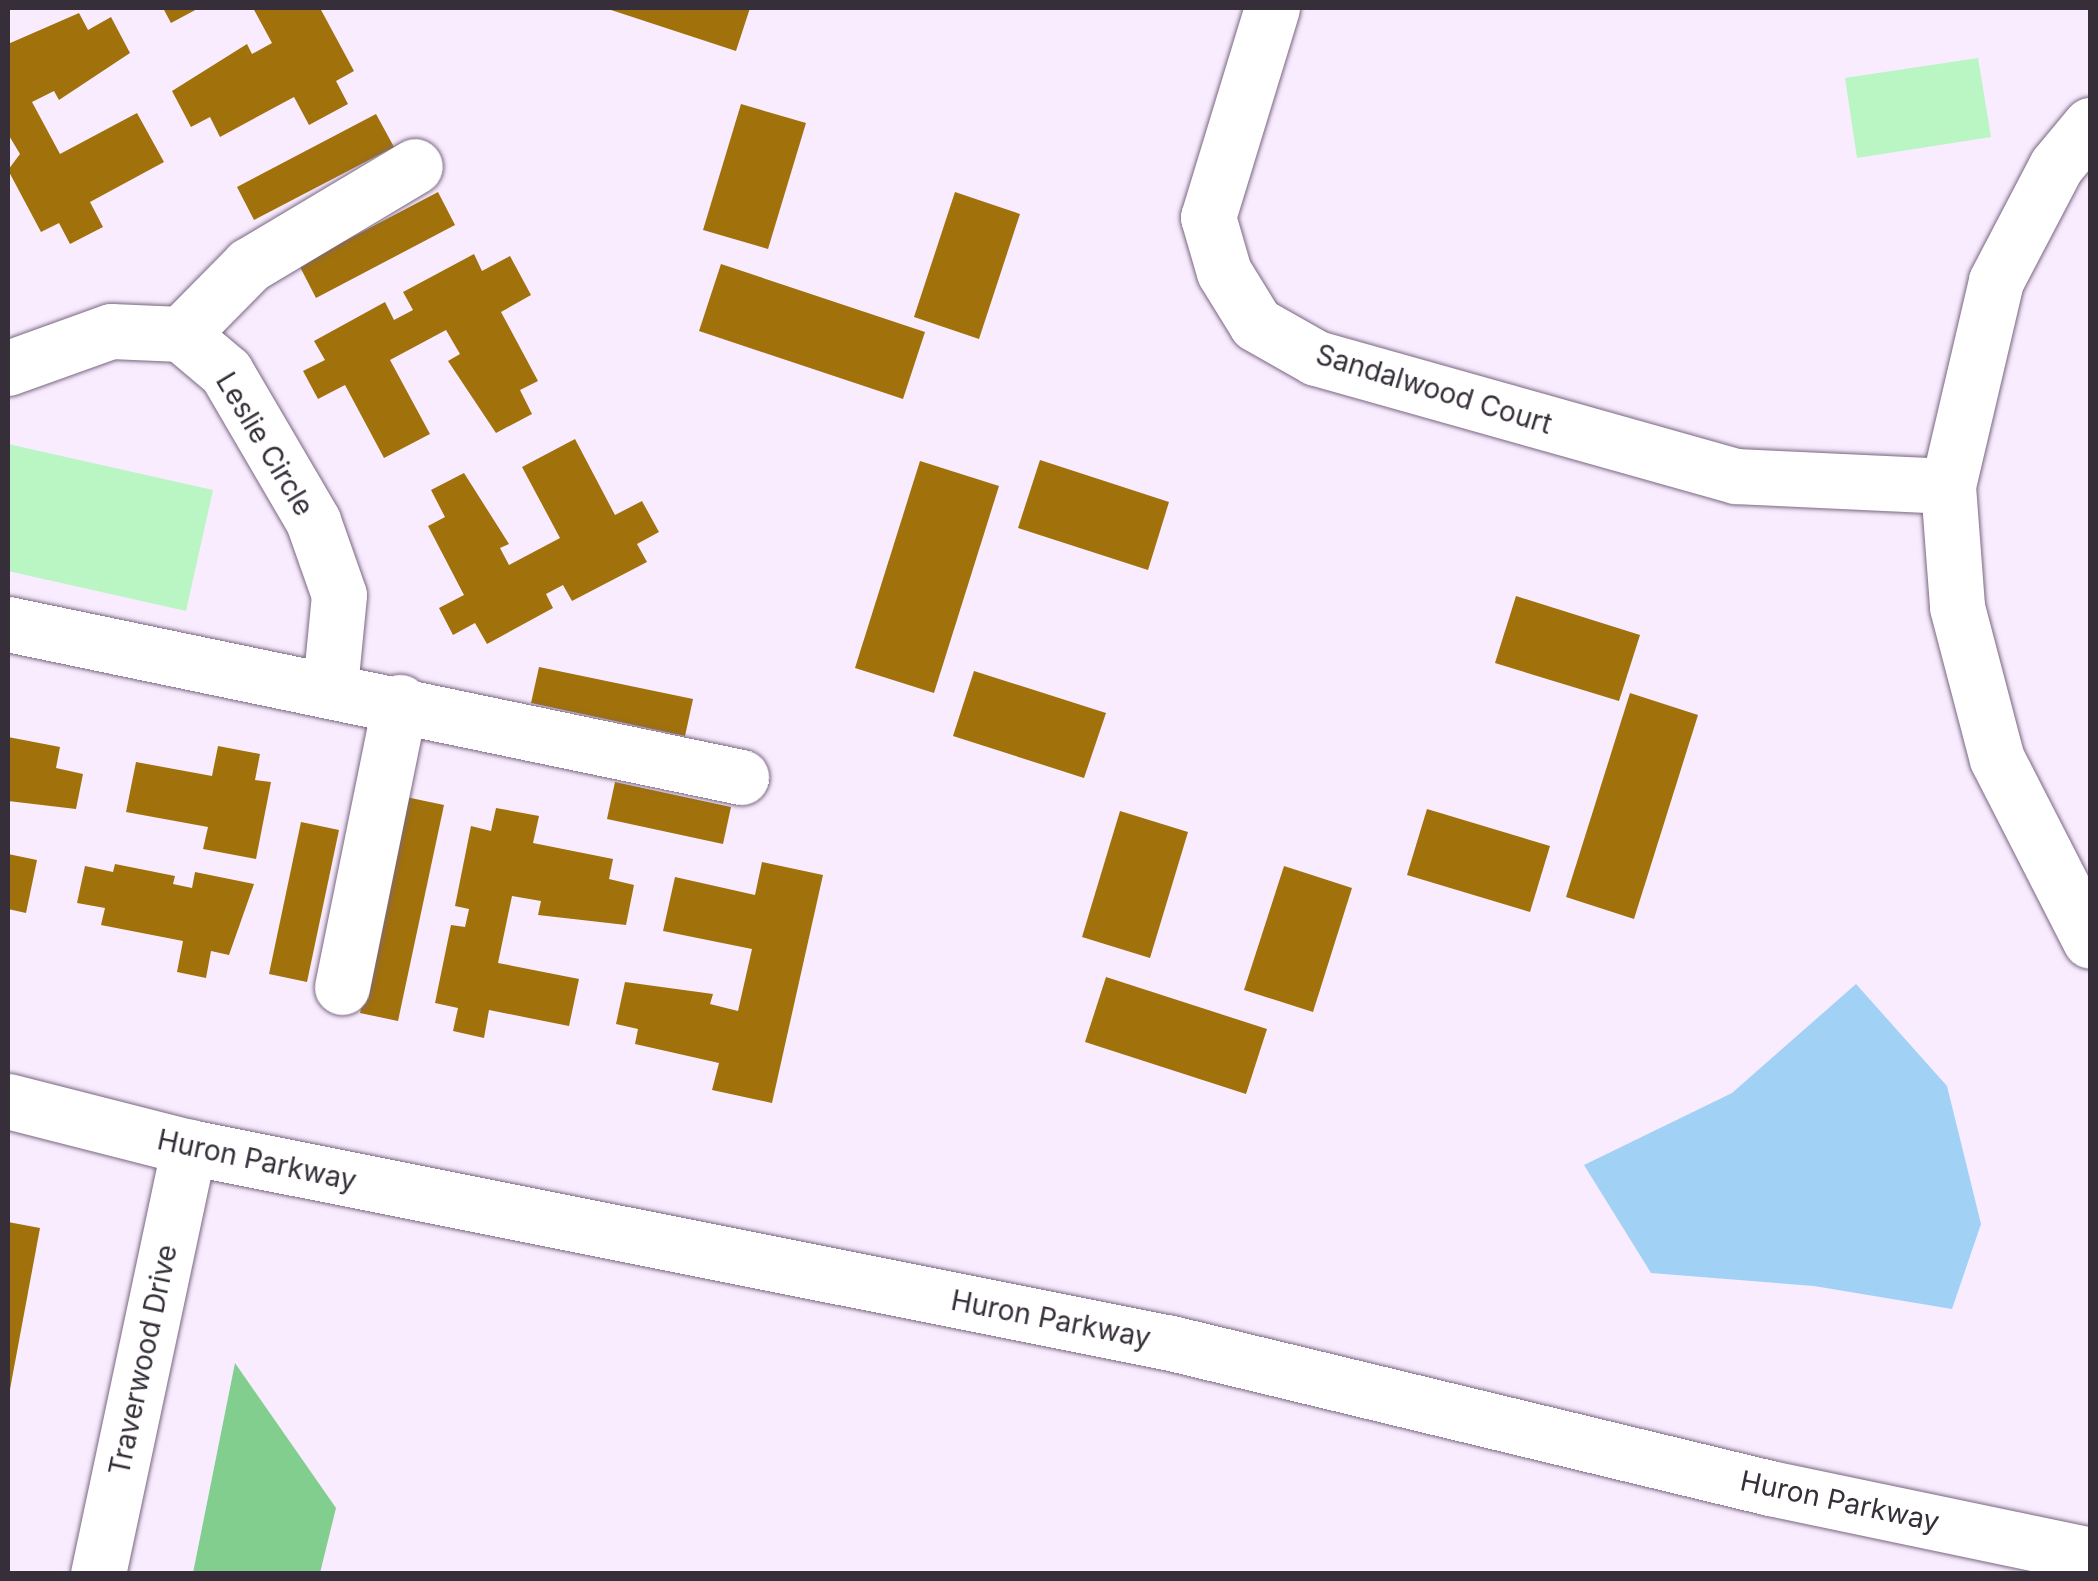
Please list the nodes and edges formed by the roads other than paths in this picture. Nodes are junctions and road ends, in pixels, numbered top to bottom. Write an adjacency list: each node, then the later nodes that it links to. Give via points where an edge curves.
1 (1272, 8): 6 (street, Sandalwood Court, via 1208,218 1224,272 1256,324 1316,358 1736,476)
2 (2090, 125): 6 (street, via 2056,166 1996,281)
3 (415, 166): 4 (street, via 249,265)
4 (181, 334): 5 (street, via 111,331); 8 (street, Leslie Circle, via 226,372 313,522 338,595)
5 (8, 368)
6 (1948, 486): 11 (street, via 1957,608 1997,760)
7 (8, 624): 8 (street)
8 (330, 687): 9 (street)
9 (400, 702): 10 (street); 12 (street)
10 (741, 777)
11 (2090, 941)
12 (342, 988)
13 (8, 1101): 14 (street, Huron Parkway)
14 (188, 1147): 15 (street, Huron Parkway, via 1171,1342 1770,1488); 16 (street, Traverwood Drive)
15 (2090, 1555)
16 (98, 1574)

